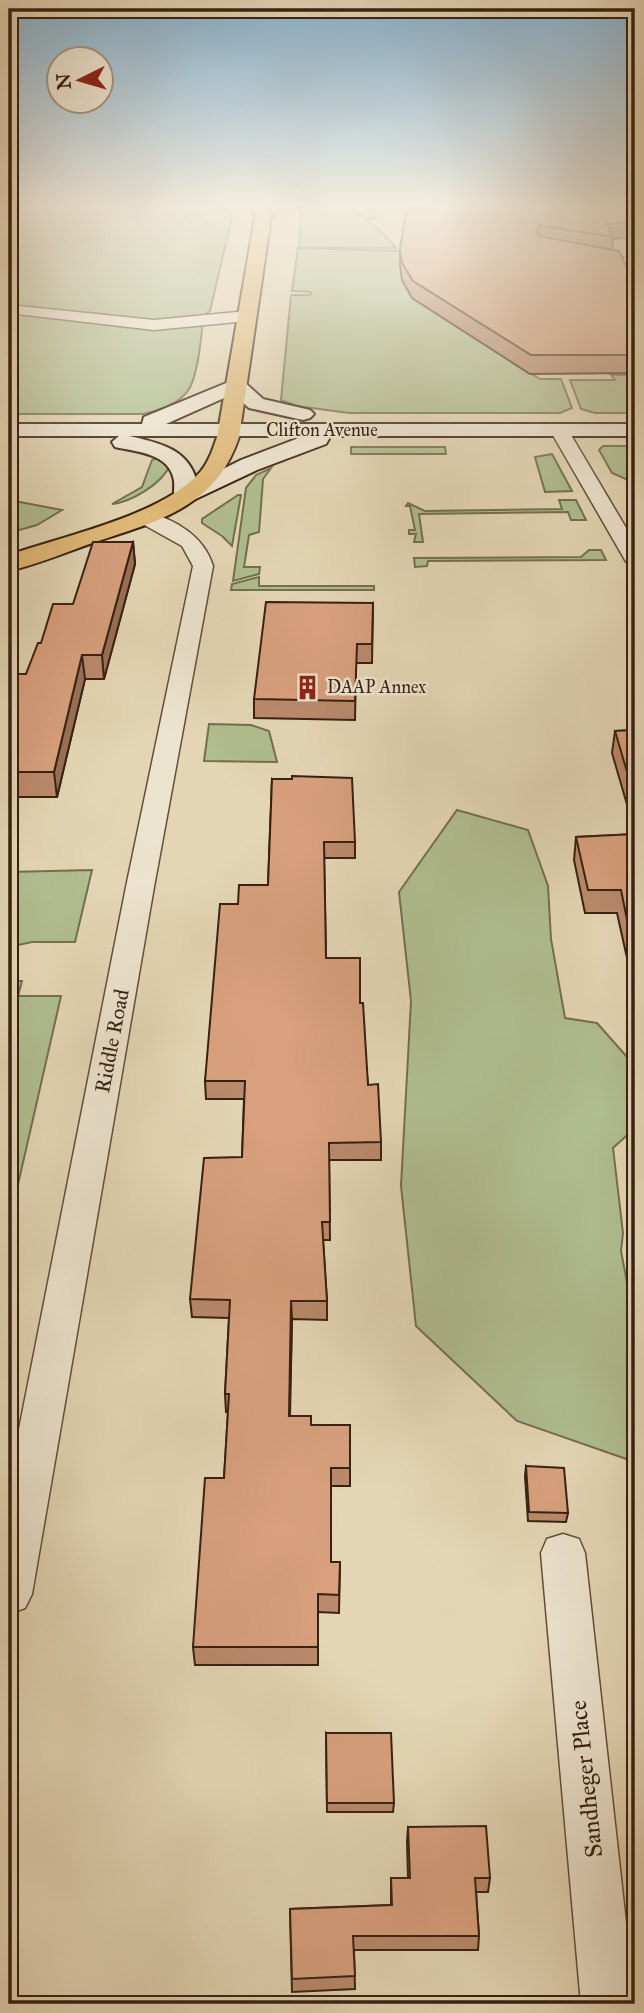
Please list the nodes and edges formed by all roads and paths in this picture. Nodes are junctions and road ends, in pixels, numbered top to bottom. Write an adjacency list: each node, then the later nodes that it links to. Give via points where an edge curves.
1 (250, 301): 3 (main road)
2 (9, 309): 3 (street, via 169,325)
3 (246, 325): 4 (main road)
4 (236, 385): 5 (main road); 7 (main road, via 159,420); 9 (main road, via 256,404 281,411)
5 (230, 429): 7 (main road, Clifton Avenue); 8 (main road, Clifton Avenue); 12 (main road, via 218,465)
6 (9, 430): 7 (main road, Clifton Avenue)
7 (63, 430): 12 (main road, via 162,451 182,469)
8 (384, 430): 9 (main road, Clifton Avenue); 12 (main road, via 303,444)
9 (486, 430): 10 (main road, Clifton Avenue)
10 (559, 430): 11 (main road, Clifton Avenue); 14 (street)
11 (635, 430)
12 (185, 497): 13 (main road)
13 (146, 518): 15 (main road); 17 (street, Riddle Road, via 191,542 204,566)
14 (635, 560)
15 (9, 563)
16 (563, 1553): 18 (street, Sandheger Place)
17 (9, 1594)
18 (610, 2004)

